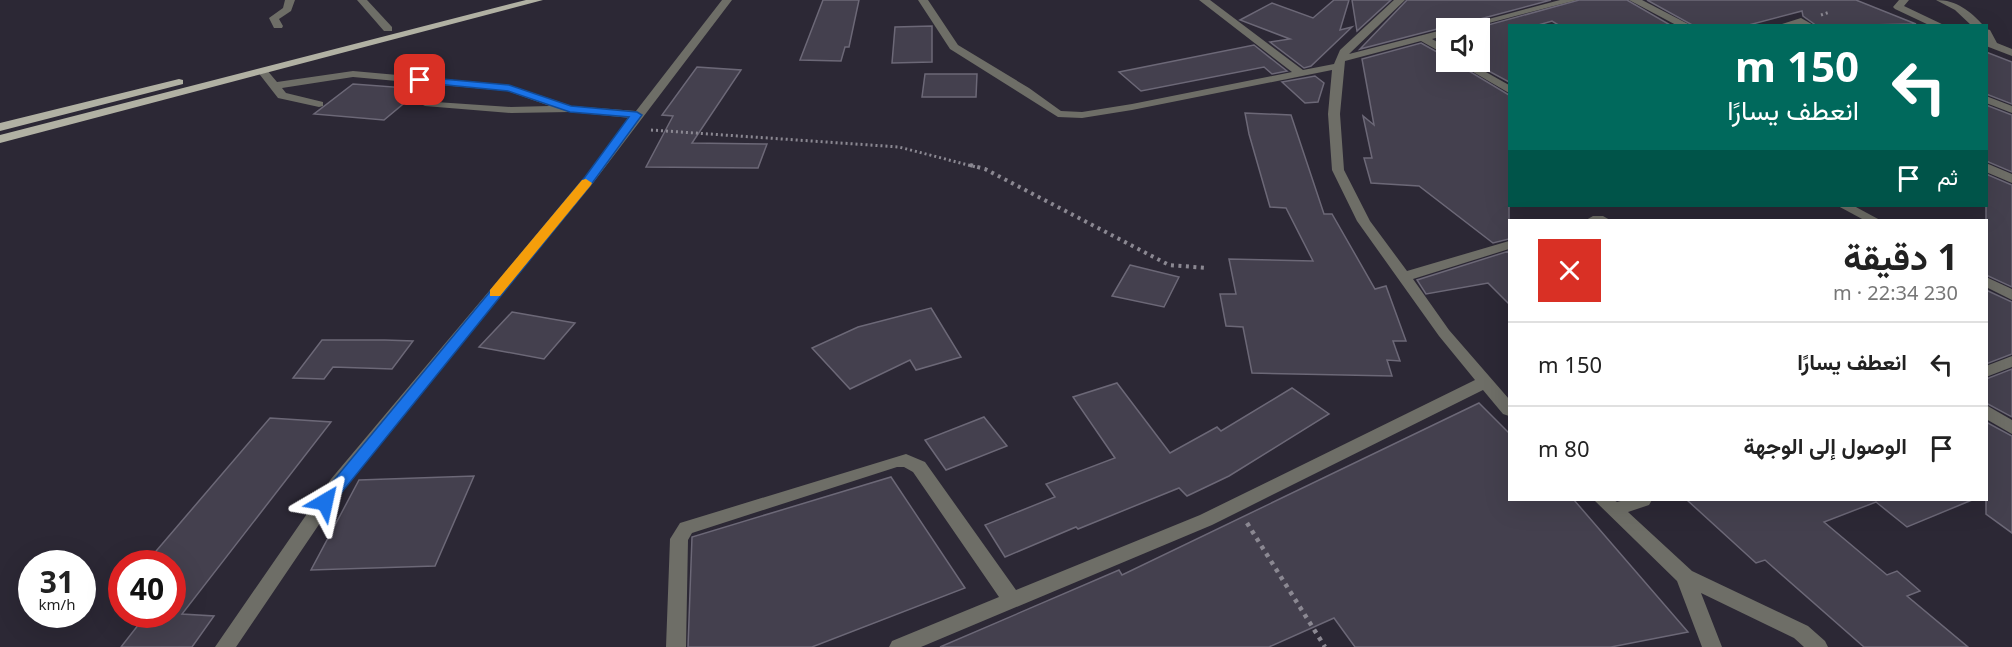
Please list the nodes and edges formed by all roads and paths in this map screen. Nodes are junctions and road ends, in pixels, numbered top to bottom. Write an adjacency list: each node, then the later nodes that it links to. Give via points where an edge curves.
1 (290, 0): 22 (street, via 287,9 274,18)
2 (362, 0): 23 (street)
3 (502, 0): 23 (main road)
4 (538, 0): 30 (main road)
5 (727, 0): 40 (street)
6 (923, 0): 32 (street, via 954,47 1058,114 1082,115 1132,107)
7 (1204, 0): 32 (street)
8 (1400, 0): 29 (street, via 1344,52)
9 (1572, 0): 14 (street)
10 (1634, 0): 16 (street)
11 (1904, 0): 19 (street, via 1898,7)
12 (1941, 0): 13 (street)
13 (1956, 4): 20 (street)
14 (1497, 19): 15 (street); 21 (street)
15 (1490, 21)
16 (1683, 24)
17 (1792, 24): 18 (street)
18 (1806, 24)
19 (1936, 24)
20 (1977, 24)
21 (1508, 25)
22 (278, 26)
23 (388, 29): 41 (main road)
24 (1436, 35): 25 (street)
25 (1423, 38): 27 (street); 29 (street)
26 (1989, 44): 28 (street)
27 (1436, 46)
28 (2012, 53)
29 (1340, 63): 32 (street); 50 (street, via 1334,114 1338,170 1364,221)
30 (262, 71): 33 (street); 43 (main road)
31 (1478, 72): 34 (street)
32 (1300, 73)
33 (273, 86): 37 (street, via 282,96); 38 (street, via 353,74 509,88)
34 (1508, 89)
35 (1988, 100): 39 (street)
36 (425, 103): 38 (street, via 511,110)
37 (319, 104)
38 (570, 109): 40 (street)
39 (2012, 110)
40 (637, 115): 42 (street)
41 (0, 127)
42 (626, 129): 49 (path, via 899,147 985,169 1169,265); 64 (street, via 589,180 337,484)
43 (0, 140)
44 (1988, 168): 45 (street)
45 (2012, 179)
46 (1847, 207): 47 (street)
47 (1871, 219)
48 (1508, 245): 50 (street)
49 (1207, 268)
50 (1404, 277): 55 (street)
51 (1988, 282): 52 (street)
52 (2012, 295)
53 (2012, 361): 54 (street)
54 (1988, 371)
55 (1485, 382): 56 (street); 60 (street)
56 (1508, 409)
57 (1988, 412): 58 (street)
58 (2012, 428)
59 (1636, 501): 61 (street)
60 (1235, 505): 63 (street); 67 (path)
61 (1608, 505): 62 (street)
62 (1685, 577): 68 (street); 69 (street, via 1801,632)
63 (1013, 601): 65 (street, via 919,467 906,460 897,461 686,528 679,539); 66 (street)
64 (225, 647)
65 (676, 647)
66 (899, 647)
67 (1325, 647)
68 (1712, 647)
69 (1818, 647)

